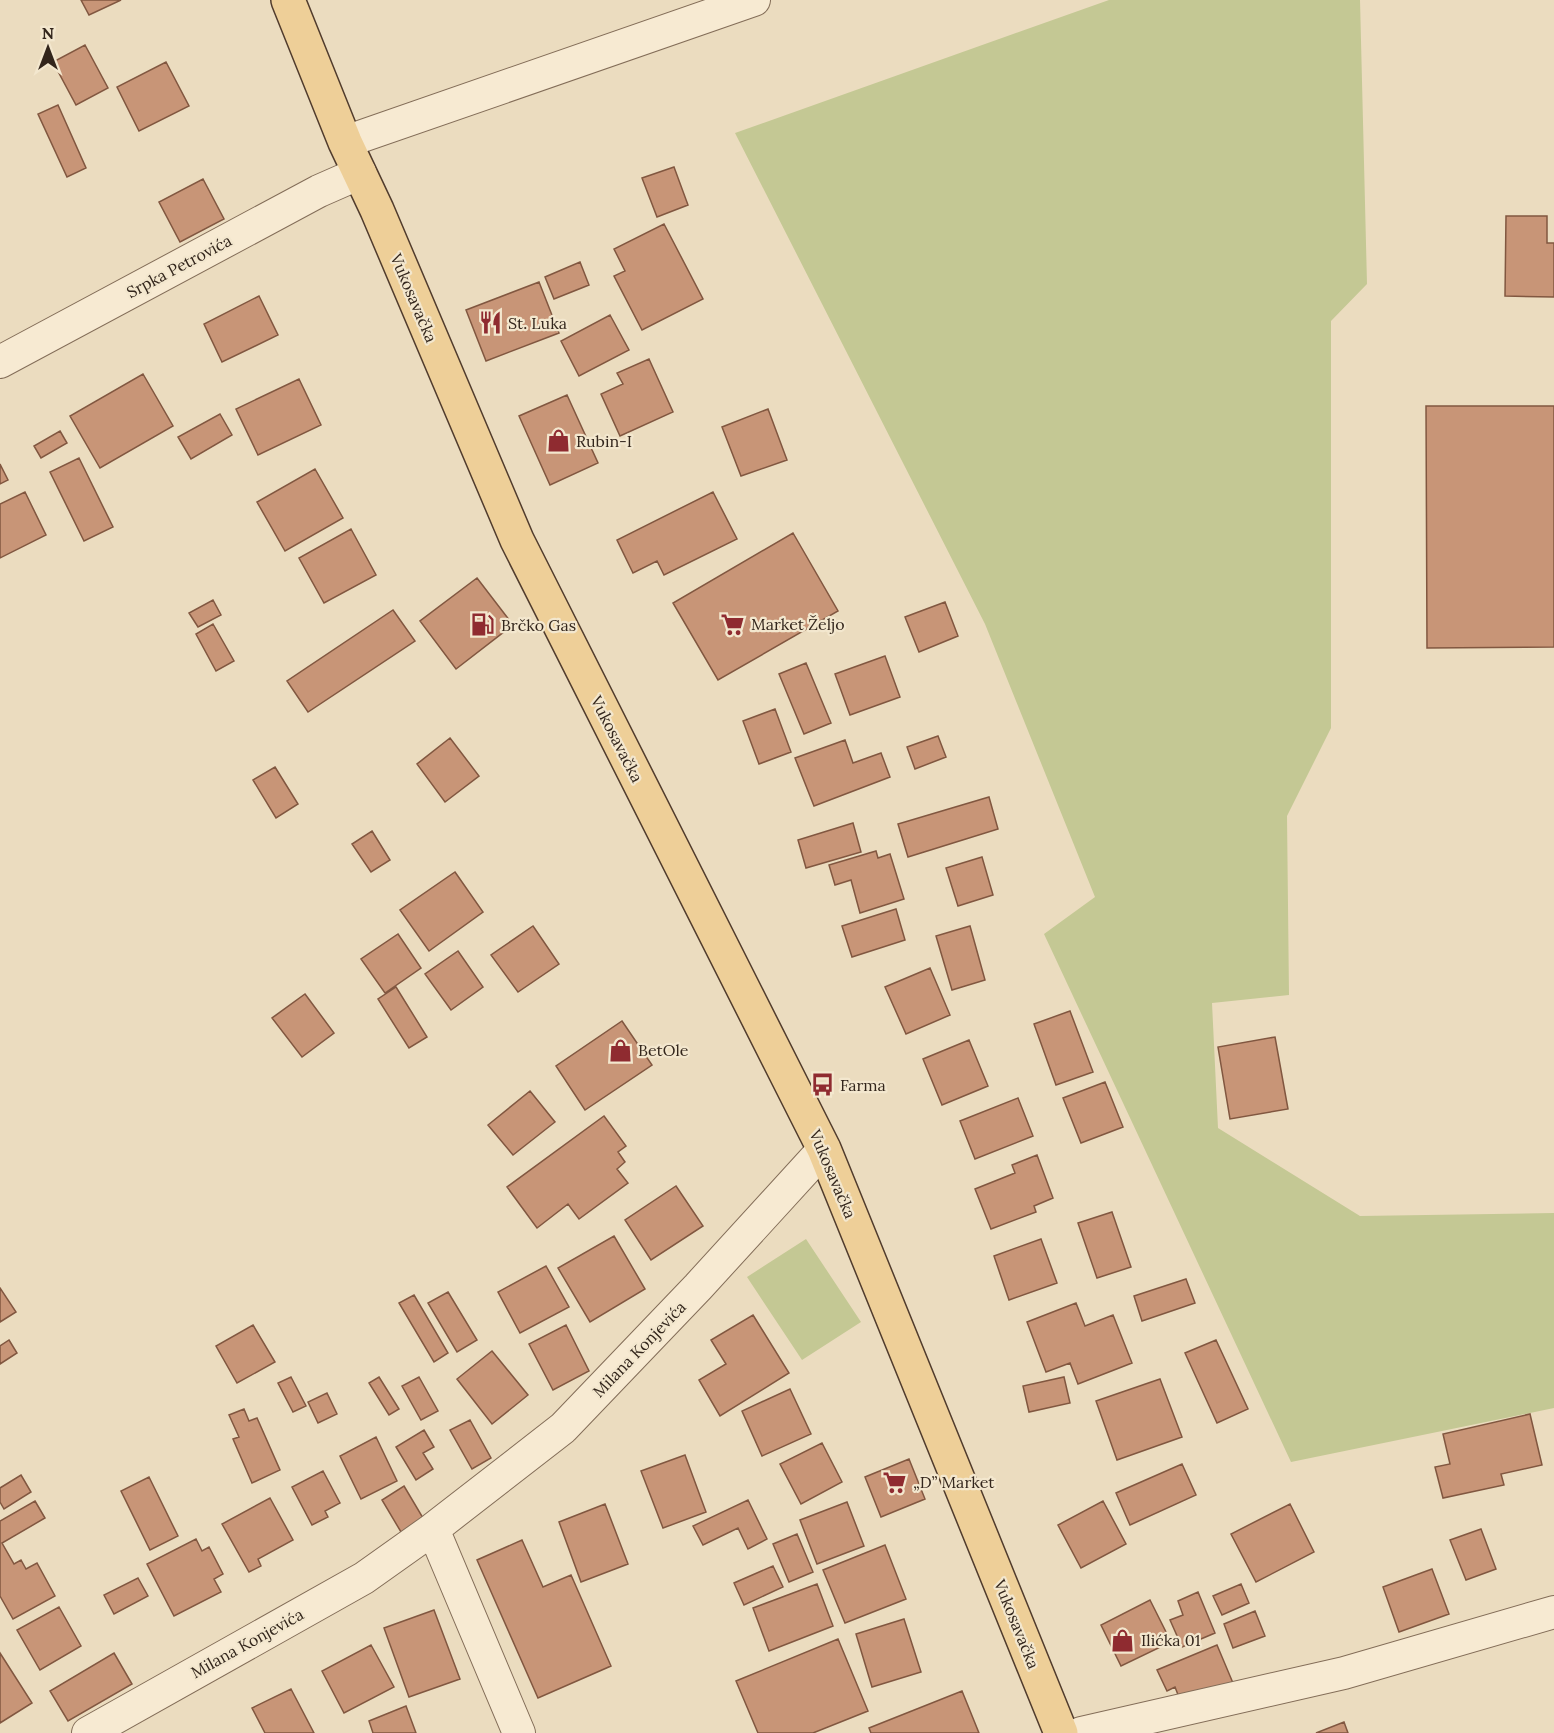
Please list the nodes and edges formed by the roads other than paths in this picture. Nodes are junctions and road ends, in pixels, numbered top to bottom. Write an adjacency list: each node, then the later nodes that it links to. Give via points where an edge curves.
1 (288, 0): 3 (main road, Vukosavačka)
2 (754, 0): 3 (street)
3 (345, 142): 4 (main road, Vukosavačka)
4 (360, 173): 5 (street, Srpka Petrovića, via 319,191); 6 (main road, Vukosavačka, via 517,540)
5 (0, 362)
6 (824, 1149): 7 (street, Milana Konjevića, via 563,1428); 11 (main road, Vukosavačka)
7 (434, 1529): 9 (street, Milana Konjevića, via 364,1578); 10 (street)
8 (1554, 1612): 12 (street, via 1344,1673)
9 (88, 1733)
10 (519, 1733)
11 (1061, 1733)
12 (1081, 1733)

